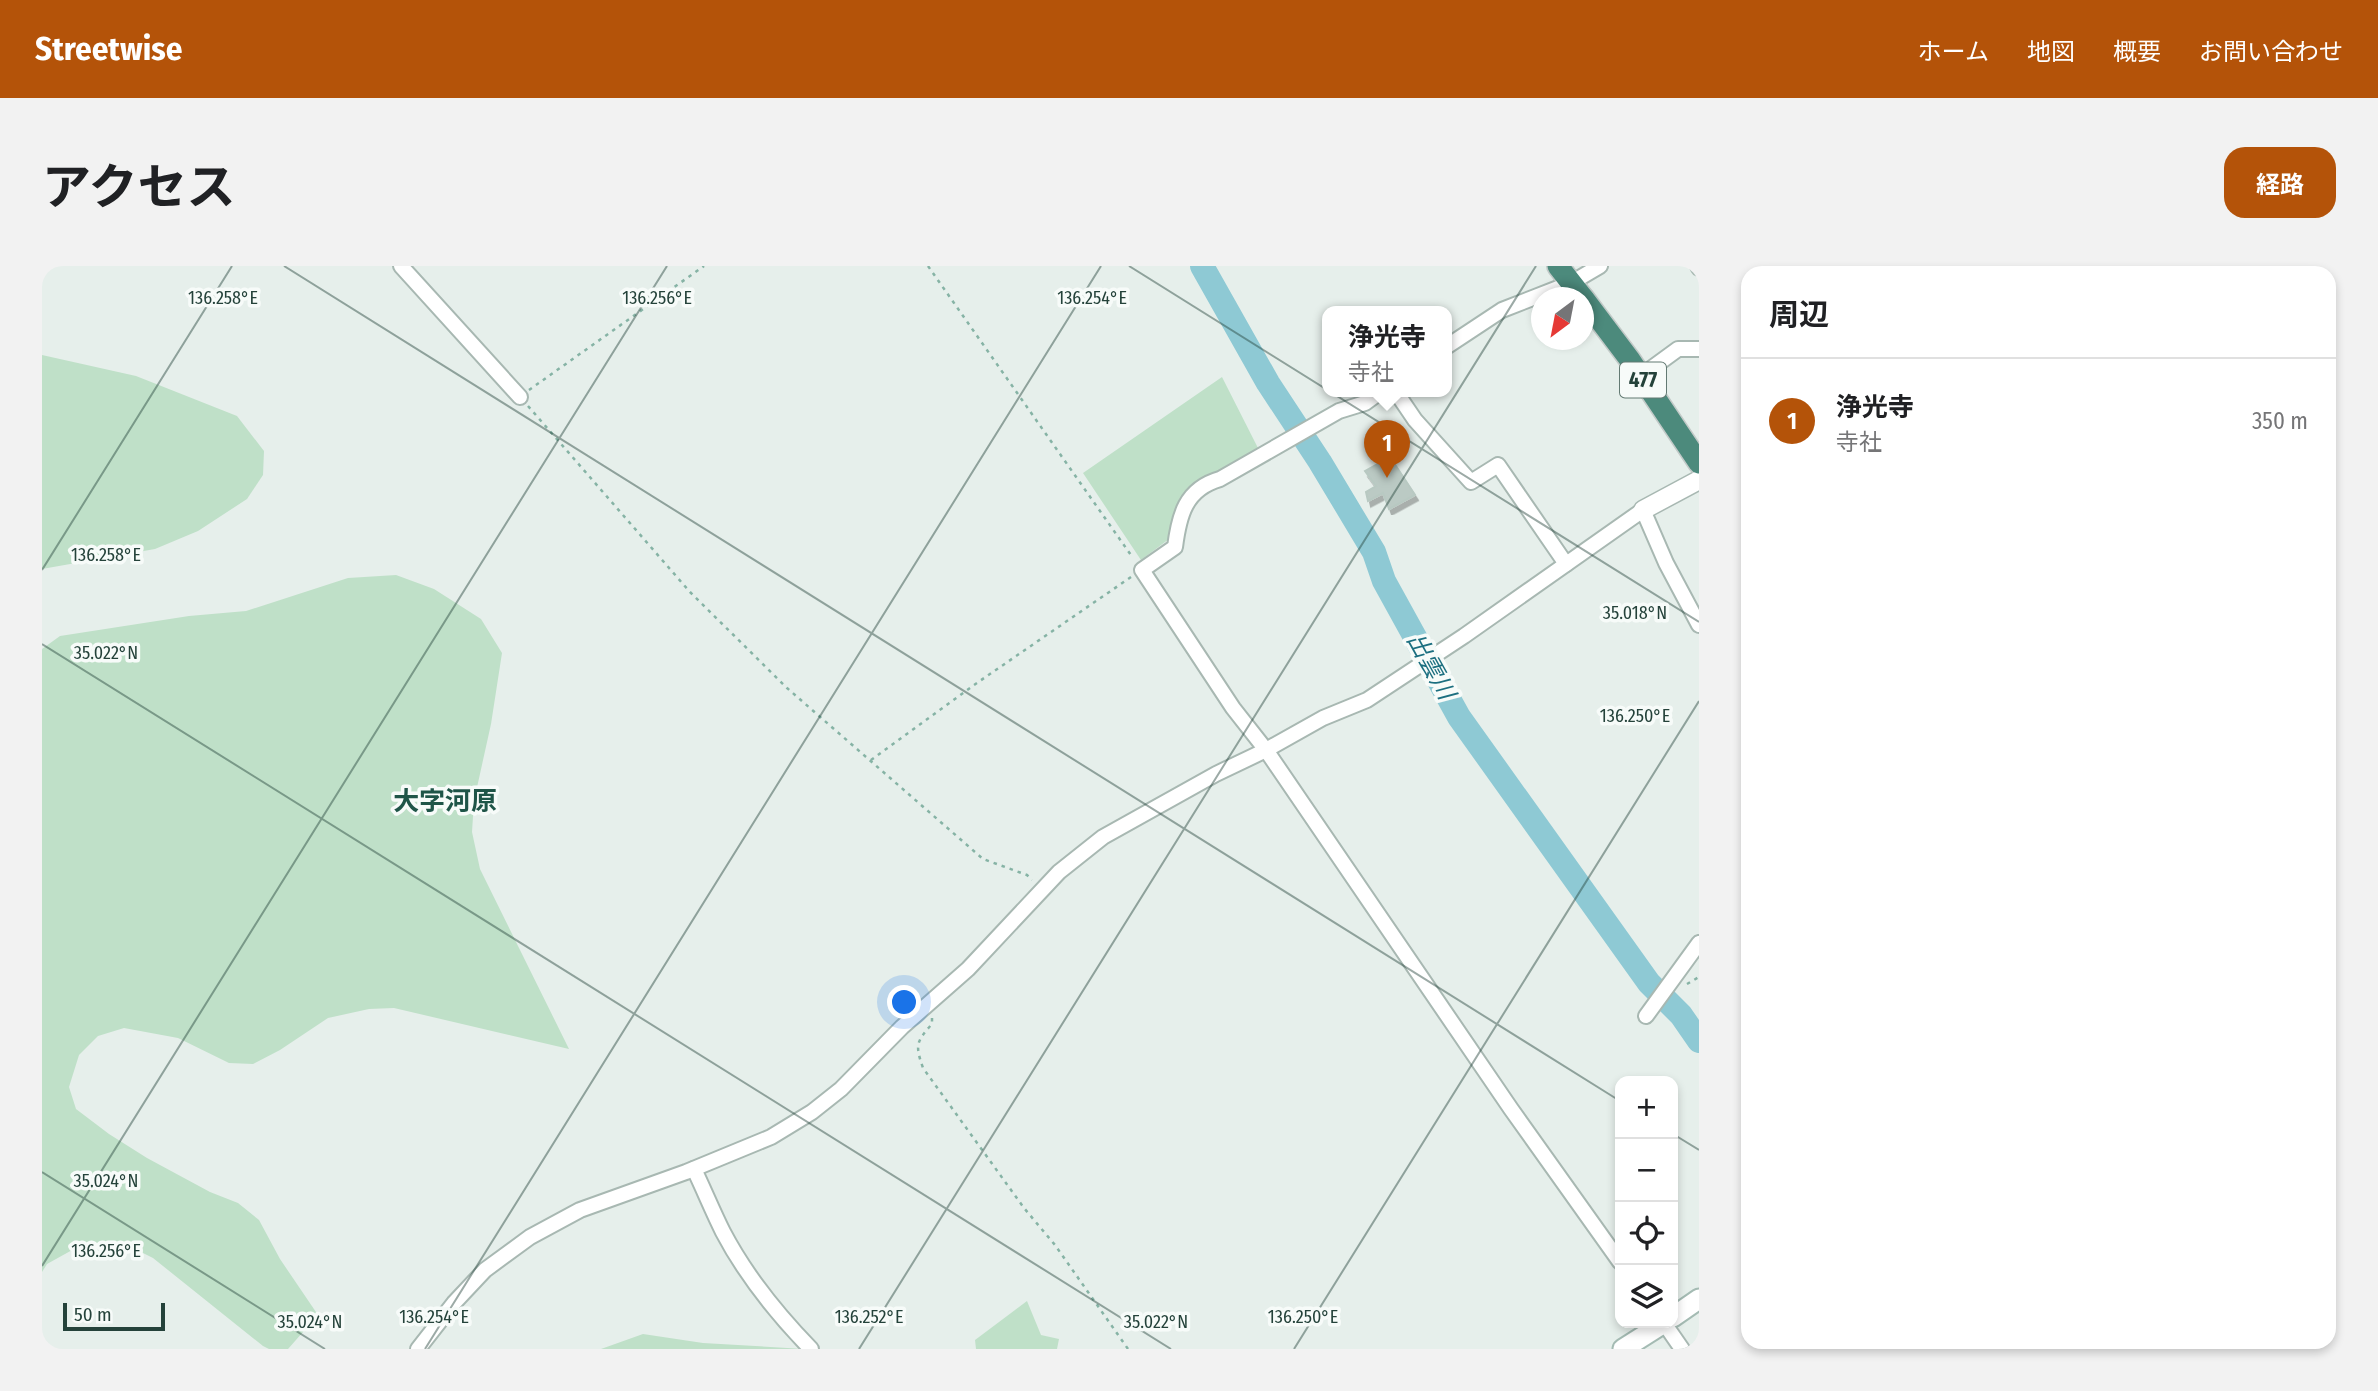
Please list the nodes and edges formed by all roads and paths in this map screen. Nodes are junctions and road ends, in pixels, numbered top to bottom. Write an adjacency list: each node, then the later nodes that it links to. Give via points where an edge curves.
1 (401, 266): 9 (street)
2 (704, 266): 9 (path)
3 (928, 266): 16 (path)
4 (1600, 266): 5 (street)
5 (1574, 286): 6 (street, via 1502,310); 12 (highway, 477)
6 (1452, 344)
7 (1699, 349): 8 (street, via 1678,349)
8 (1651, 368)
9 (520, 397): 19 (path, via 690,592 787,688)
10 (1373, 397): 16 (street, via 1211,481 1190,498 1179,516 1175,547)
11 (1399, 397): 15 (street, via 1471,482 1498,465)
12 (1699, 463)
13 (1699, 480): 14 (street)
14 (1643, 510): 15 (street); 17 (street)
15 (1566, 564): 18 (street, via 1367,700)
16 (1142, 570): 18 (street); 19 (path)
17 (1699, 625)
18 (1266, 750): 20 (street, via 1124,823 1079,854); 25 (street)
19 (871, 760): 20 (path, via 983,859 1027,875)
20 (1041, 890): 22 (street, via 992,945)
21 (1699, 943): 23 (street)
22 (932, 1001): 24 (street, via 812,1112 771,1137); 32 (path, via 932,1024 918,1039 923,1068)
23 (1646, 1016)
24 (694, 1168): 30 (street, via 580,1210 530,1237 485,1270); 31 (street, via 724,1234 747,1270)
25 (1615, 1255)
26 (1699, 1299): 27 (main road)
27 (1678, 1314)
28 (1656, 1328): 33 (main road)
29 (1667, 1328): 34 (street)
30 (418, 1349)
31 (811, 1349)
32 (1128, 1349)
33 (1623, 1349)
34 (1682, 1349)

